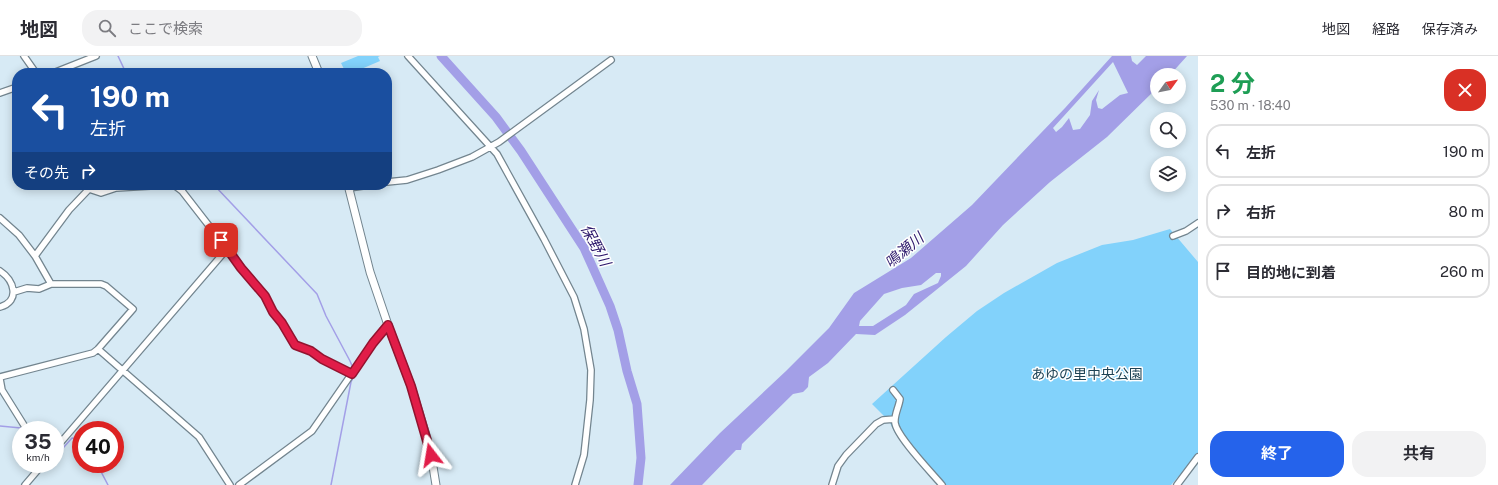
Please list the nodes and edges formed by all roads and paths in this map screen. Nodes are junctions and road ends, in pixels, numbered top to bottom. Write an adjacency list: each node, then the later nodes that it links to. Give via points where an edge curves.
1 (24, 56): 6 (street)
2 (96, 56): 7 (street)
3 (312, 56): 8 (street)
4 (408, 56): 11 (street)
5 (611, 60): 11 (street)
6 (32, 68)
7 (66, 68)
8 (317, 68)
9 (12, 89): 10 (street)
10 (0, 94)
11 (490, 147): 12 (street, via 457,164 407,180); 42 (street, via 497,154 559,267 574,297 584,329 591,370 590,400 584,455)
12 (392, 182)
13 (87, 190): 22 (street)
14 (91, 190): 15 (street, via 101,193)
15 (112, 190)
16 (182, 190): 21 (street)
17 (349, 190): 27 (street, via 370,272)
18 (0, 218): 22 (street, via 19,235)
19 (1198, 223): 20 (street)
20 (1173, 236)
21 (227, 249): 29 (street); 30 (street, via 265,296 295,345)
22 (35, 256): 24 (street)
23 (0, 271): 25 (street, via 7,276)
24 (51, 284): 25 (street, via 39,289 27,288); 28 (street, via 101,284 133,309)
25 (14, 292): 26 (street, via 10,301)
26 (0, 307)
27 (388, 325): 30 (street); 41 (street, via 411,386 430,448)
28 (98, 349): 29 (street); 31 (street, via 86,356)
29 (122, 370): 35 (street); 39 (street, via 199,436)
30 (353, 372): 40 (street, via 312,431)
31 (0, 378): 34 (street, via 2,390)
32 (894, 390): 33 (street, via 900,399)
33 (895, 419): 43 (street, via 882,420 876,424 846,455 838,466); 44 (street, via 900,435)
34 (21, 421)
35 (64, 438)
36 (1198, 457): 45 (street)
37 (35, 473): 38 (street)
38 (25, 485)
39 (230, 485)
40 (240, 485)
41 (436, 485)
42 (575, 485)
43 (832, 485)
44 (942, 485)
45 (1177, 485)

